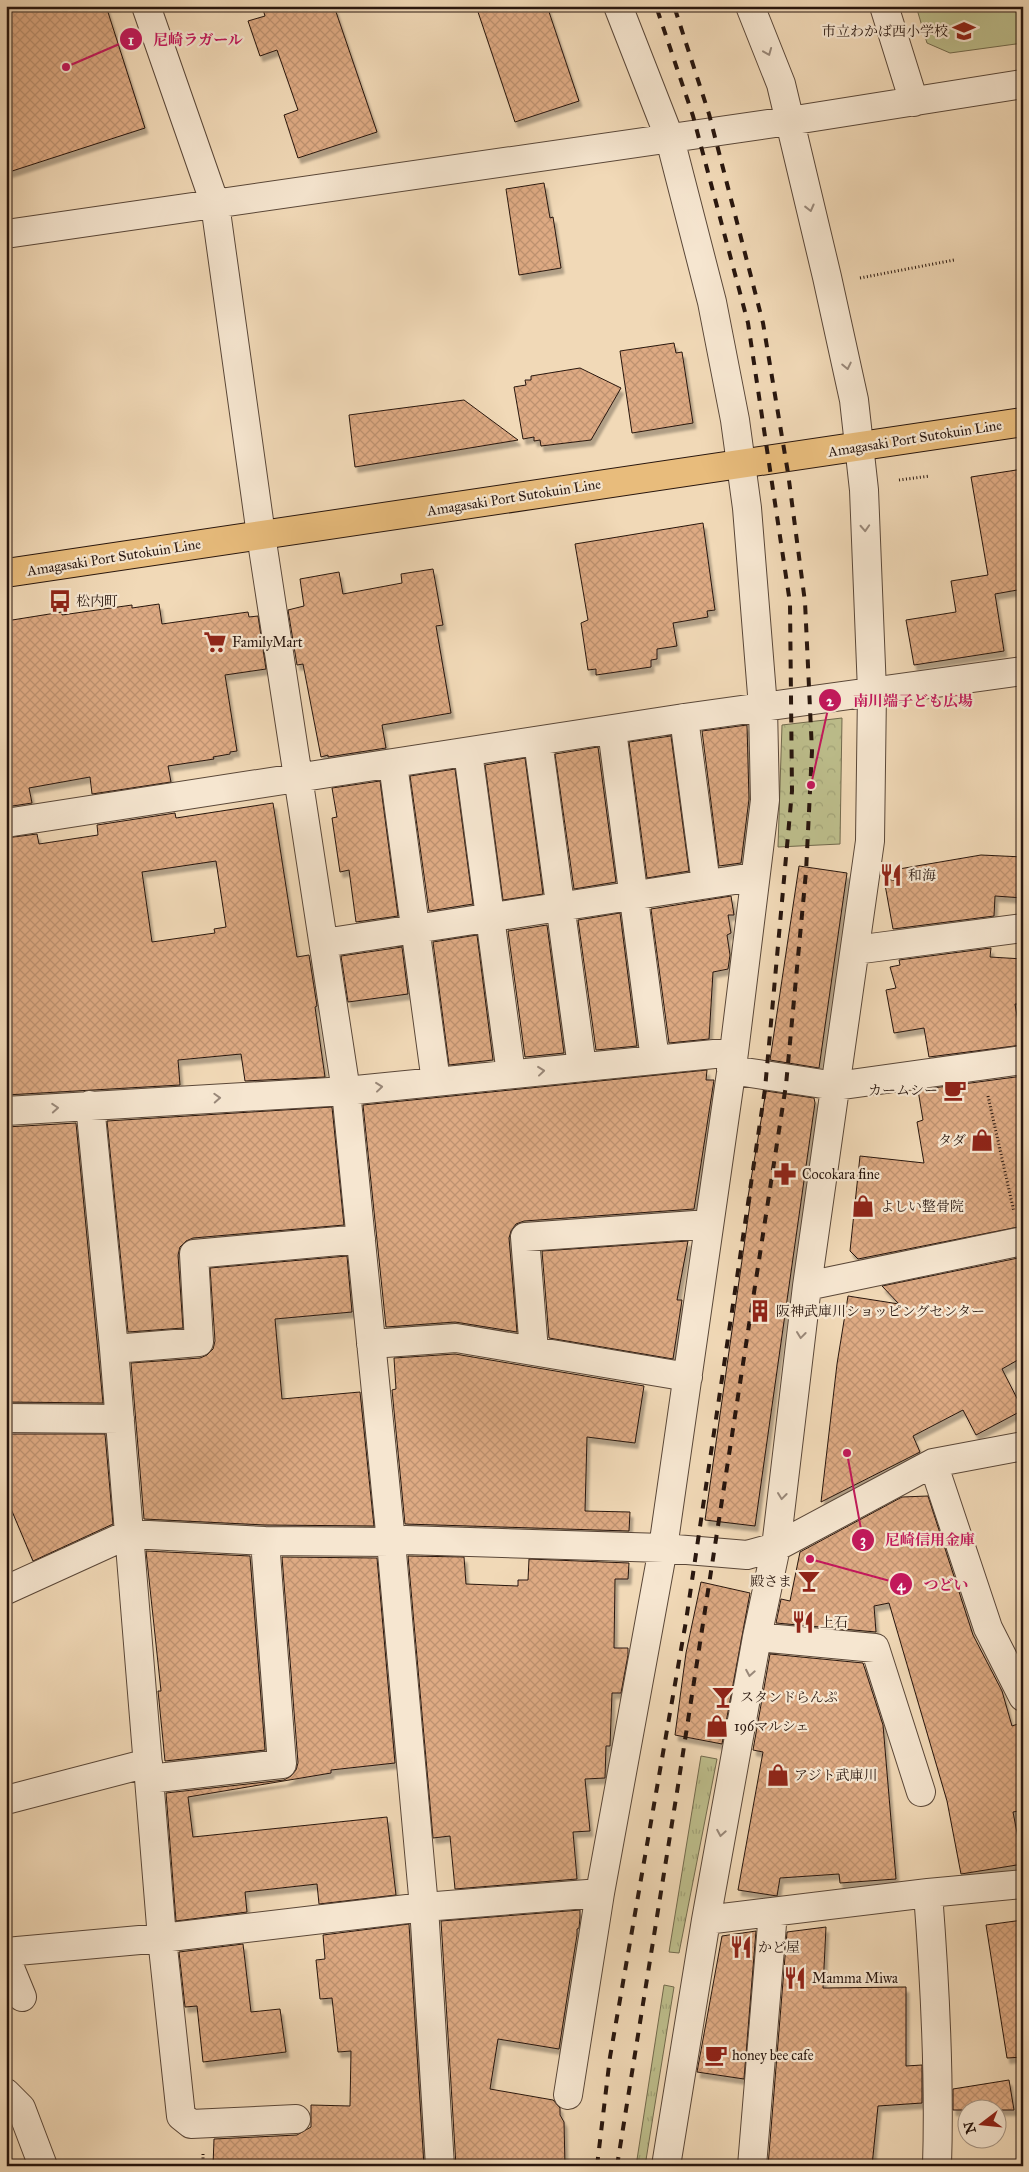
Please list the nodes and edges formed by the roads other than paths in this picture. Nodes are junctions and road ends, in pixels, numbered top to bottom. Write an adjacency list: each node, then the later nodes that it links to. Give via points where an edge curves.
1 (146, 6): 9 (street)
2 (618, 6): 8 (street)
3 (750, 6): 7 (street, one-way to 7, via 780,84)
4 (884, 6): 6 (street)
5 (1023, 84): 6 (street)
6 (914, 102): 7 (street)
7 (789, 121): 8 (street); 12 (street, one-way to 12, via 854,400)
8 (670, 139): 9 (street); 13 (street, via 712,302)
9 (215, 204): 10 (street); 14 (street)
10 (6, 234)
11 (1023, 422): 12 (main road, Amagasaki Port Sutokuin Line)
12 (859, 447): 13 (main road, Amagasaki Port Sutokuin Line); 17 (street, one-way to 17, via 864,490)
13 (740, 463): 14 (main road, Amagasaki Port Sutokuin Line); 18 (street, via 748,508)
14 (261, 535): 15 (main road, Amagasaki Port Sutokuin Line); 24 (street)
15 (6, 573)
16 (1023, 671): 17 (street)
17 (872, 691): 18 (street); 34 (street, via 870,841)
18 (763, 707): 19 (street); 26 (street, via 765,800)
19 (684, 718): 20 (street); 27 (street)
20 (612, 730): 21 (street); 28 (street)
21 (538, 741): 22 (street); 29 (street)
22 (468, 752): 23 (street); 30 (street)
23 (392, 764): 24 (street); 31 (street)
24 (298, 778): 25 (street); 33 (street)
25 (6, 823)
26 (754, 877): 27 (street); 37 (street)
27 (706, 884): 28 (street)
28 (635, 895): 29 (street); 35 (street)
29 (561, 906): 30 (street); 38 (street)
30 (490, 916): 31 (street); 39 (street)
31 (415, 928): 33 (street); 40 (street)
32 (1023, 928): 34 (street)
33 (324, 943): 42 (street)
34 (855, 950): 41 (street)
35 (655, 1060): 37 (street); 38 (street)
36 (1023, 1060): 41 (street)
37 (732, 1061): 41 (street); 45 (street)
38 (582, 1067): 39 (street, one-way to 38)
39 (511, 1074): 40 (street)
40 (436, 1082): 42 (street, one-way to 40)
41 (836, 1086): 48 (street)
42 (346, 1091): 43 (street, one-way to 42); 46 (street)
43 (90, 1105): 44 (street, one-way to 43); 50 (street)
44 (6, 1111)
45 (709, 1224): 51 (street, via 525,1237); 52 (street)
46 (361, 1239): 49 (street); 50 (street, via 194,1254 199,1342)
47 (1021, 1241): 48 (street)
48 (807, 1286): 60 (street, one-way to 60)
49 (371, 1344): 51 (street, via 456,1338); 59 (street)
50 (114, 1349): 54 (street)
51 (534, 1351): 52 (street)
52 (688, 1377): 61 (street)
53 (6, 1418): 54 (street)
54 (120, 1418): 57 (street)
55 (1023, 1446): 56 (street)
56 (933, 1463): 60 (street); 64 (street, via 988,1628)
57 (129, 1534): 58 (street); 62 (street); 65 (street)
58 (266, 1541): 59 (street); 65 (street, via 282,1764)
59 (391, 1542): 61 (street); 71 (street)
60 (776, 1547): 61 (street, via 747,1555); 63 (street)
61 (663, 1548): 69 (street)
62 (6, 1590)
63 (757, 1638): 66 (street, via 875,1648); 73 (street, one-way to 73)
64 (1023, 1697)
65 (149, 1771): 67 (street); 74 (street)
66 (921, 1792)
67 (6, 1800)
68 (1023, 1884): 70 (street)
69 (600, 1893): 71 (street); 79 (street)
70 (928, 1893): 72 (street); 85 (street, via 936,2000)
71 (424, 1907): 74 (street); 82 (street)
72 (772, 1912): 73 (street); 84 (street)
73 (706, 1920): 83 (street)
74 (162, 1938): 75 (street); 80 (street, via 181,2116 191,2124)
75 (6, 1952)
76 (6, 1958): 77 (street)
77 (22, 1997)
78 (6, 2093): 81 (street, via 21,2108)
79 (568, 2095)
80 (296, 2119)
81 (44, 2166)
82 (440, 2166)
83 (666, 2166)
84 (752, 2166)
85 (937, 2166)

